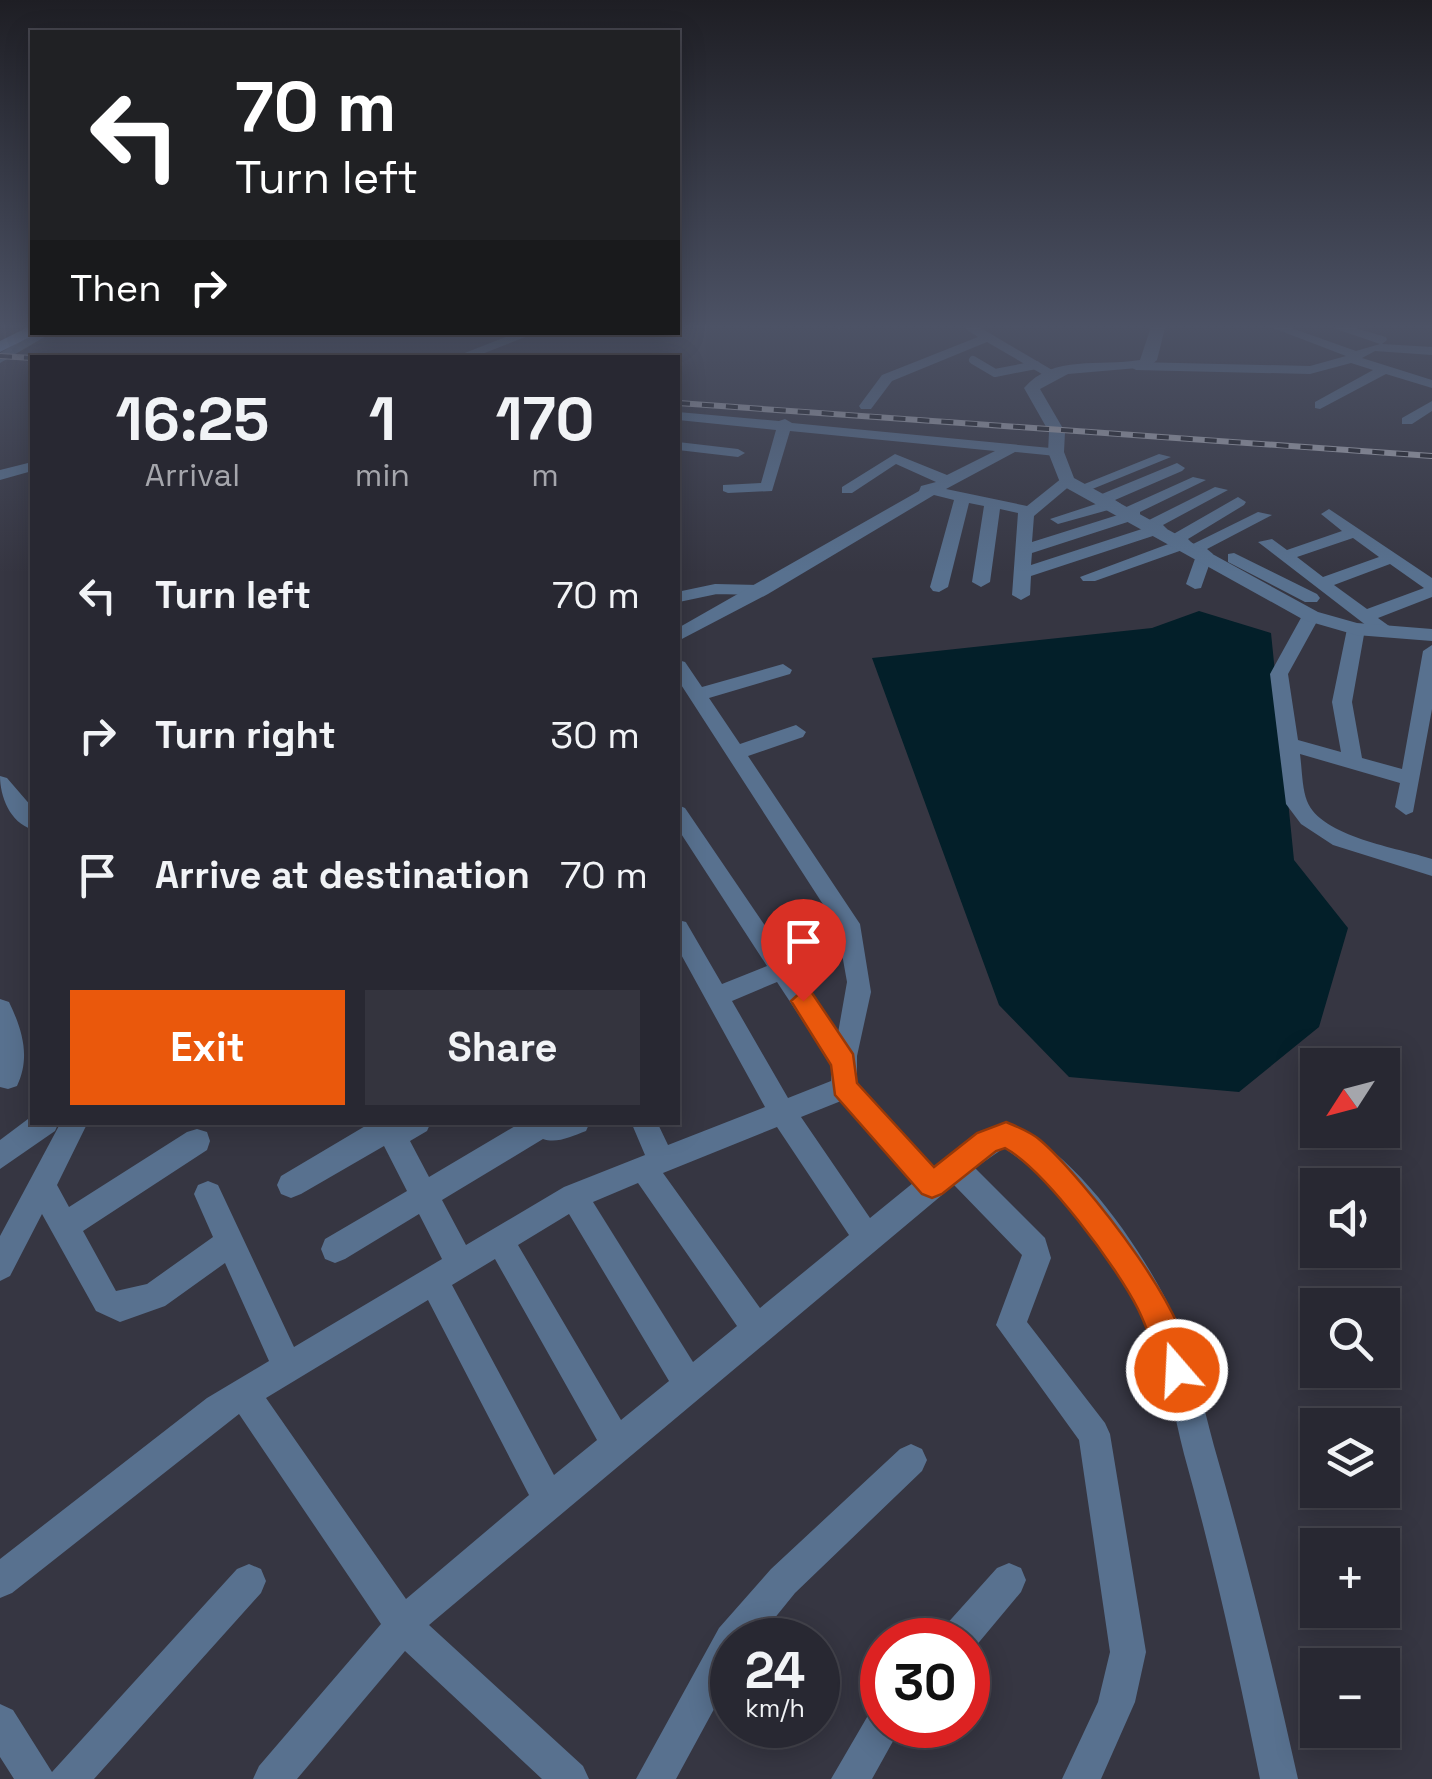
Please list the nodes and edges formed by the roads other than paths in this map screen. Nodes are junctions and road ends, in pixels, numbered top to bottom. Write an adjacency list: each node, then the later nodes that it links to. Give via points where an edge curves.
1 (1043, 407): 9 (street, via 1057,432)
2 (1430, 407): 4 (street)
3 (680, 416): 5 (street)
4 (1406, 421)
5 (785, 424): 7 (street); 15 (street, via 767,488)
6 (680, 446): 8 (street)
7 (1012, 448): 9 (street); 12 (street)
8 (738, 452)
9 (1056, 452): 14 (street)
10 (30, 468): 11 (street)
11 (0, 475)
12 (945, 480): 16 (street); 17 (street, via 895,458)
13 (1198, 480): 22 (street)
14 (1074, 485): 22 (street); 22 (street, via 1170,463); 23 (street)
15 (728, 488)
16 (926, 489): 19 (street); 40 (street)
17 (846, 490)
18 (1220, 490): 27 (street)
19 (963, 496): 20 (street); 38 (street)
20 (992, 502): 23 (street); 36 (street)
21 (1238, 502): 29 (street)
22 (1119, 508): 26 (street); 27 (street); 30 (street)
23 (1030, 511): 30 (street, via 1022,525)
24 (1328, 514): 28 (street)
25 (1264, 515): 29 (street)
26 (1058, 520)
27 (1155, 527): 29 (street); 34 (street)
28 (1354, 532): 31 (street); 32 (street)
29 (1190, 546): 33 (street); 35 (street); 37 (street)
30 (1022, 551): 34 (street)
31 (1284, 556): 33 (street, via 1274,538); 43 (street)
32 (1391, 558): 39 (street); 43 (street)
33 (1228, 561): 43 (street)
34 (1021, 574): 41 (street)
35 (1088, 577)
36 (981, 582)
37 (1194, 584)
38 (939, 587)
39 (1432, 589): 44 (street)
40 (758, 590): 42 (lane); 45 (street)
41 (1021, 596)
42 (680, 597)
43 (1315, 599): 44 (street); 44 (street); 52 (street, via 1279,674)
44 (1361, 623): 46 (street); 54 (street, via 1342,702)
45 (680, 634)
46 (1432, 636)
47 (1432, 650): 55 (street)
48 (783, 670): 50 (street)
49 (680, 673): 50 (street)
50 (697, 695): 53 (street)
51 (796, 732): 53 (street)
52 (1288, 744): 54 (street); 60 (street, via 1304,816 1356,846)
53 (737, 753): 65 (street, via 848,924 860,967)
54 (1353, 763): 55 (street)
55 (1411, 779): 57 (street)
56 (0, 784): 59 (street)
57 (1406, 807)
58 (680, 816): 62 (street)
59 (30, 820)
60 (1432, 868)
61 (680, 934): 63 (street)
62 (782, 970): 63 (street); 65 (street)
63 (716, 998): 67 (street)
64 (0, 1009): 66 (street, via 12,1040)
65 (844, 1075): 67 (street); 78 (street)
66 (8, 1078)
67 (782, 1112): 77 (street); 85 (street)
68 (42, 1125): 76 (street)
69 (74, 1125): 80 (street)
70 (539, 1125): 82 (street)
71 (543, 1125): 72 (street)
72 (568, 1125)
73 (645, 1125): 77 (street)
74 (388, 1129): 79 (street); 82 (street)
75 (197, 1141): 84 (street)
76 (0, 1156)
77 (652, 1164): 83 (street); 91 (street)
78 (944, 1176): 85 (street); 113 (street, via 1035,1248 1012,1324 1094,1434 1128,1652 1112,1722); 114 (street, via 1006,1135 1028,1146 1063,1181 1146,1293 1167,1335 1238,1583)
79 (291, 1185)
80 (43, 1188): 84 (street); 89 (street)
81 (208, 1194): 87 (street)
82 (423, 1194): 88 (street); 90 (street)
83 (574, 1196): 86 (street); 93 (street)
84 (64, 1226): 87 (street, via 106,1301 120,1307 155,1296)
85 (867, 1238): 91 (street)
86 (500, 1241): 90 (street); 95 (street)
87 (232, 1242): 92 (street)
88 (334, 1249)
89 (0, 1266)
90 (447, 1274): 92 (street); 97 (street)
91 (757, 1329): 93 (street)
92 (288, 1369): 94 (street)
93 (689, 1385): 95 (street)
94 (244, 1394): 99 (street); 103 (street)
95 (617, 1444): 97 (street)
96 (910, 1460): 101 (street)
97 (549, 1500): 103 (street)
98 (1009, 1580): 102 (street)
99 (0, 1581)
100 (248, 1581): 108 (street)
101 (752, 1618)
102 (976, 1618)
103 (404, 1625): 109 (street); 110 (street)
104 (710, 1681): 111 (street)
105 (0, 1724): 107 (street)
106 (869, 1748): 112 (street)
107 (36, 1779)
108 (68, 1779)
109 (272, 1779)
110 (570, 1779)
111 (654, 1779)
112 (850, 1779)
113 (1081, 1779)
114 (1279, 1779)

